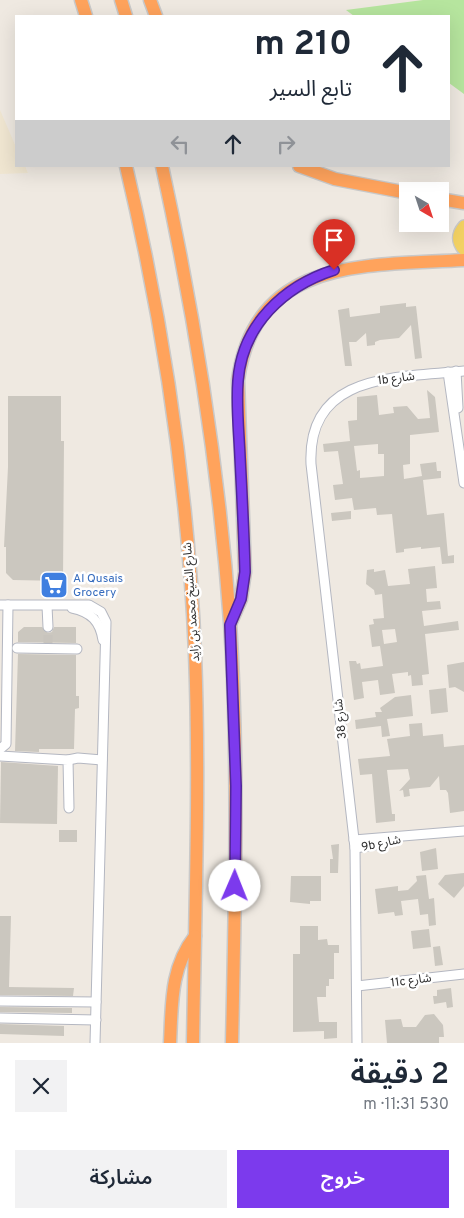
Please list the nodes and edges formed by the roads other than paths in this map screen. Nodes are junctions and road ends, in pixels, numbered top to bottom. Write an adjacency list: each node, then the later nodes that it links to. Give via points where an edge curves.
1 (81, 0): 4 (highway)
2 (122, 0): 5 (highway)
3 (150, 0): 6 (highway)
4 (86, 15)
5 (126, 15)
6 (156, 15)
7 (126, 167): 34 (highway, شارع الشيخ محمد بن زايد, via 164,358 187,534 196,711)
8 (162, 167): 21 (highway, via 204,388)
9 (302, 167): 10 (highway, via 335,179)
10 (399, 191)
11 (449, 200): 12 (highway)
12 (464, 203)
13 (464, 226): 14 (main road, via 458,235)
14 (464, 250)
15 (464, 260): 21 (highway, via 334,270 298,285 256,326 240,362 238,380 245,572 241,599)
16 (456, 371): 17 (street, 1b شارع, via 362,383); 18 (street, via 457,425)
17 (332, 401): 33 (street, شارع 38, via 317,423 311,450)
18 (464, 483)
19 (4, 605): 20 (street); 23 (street)
20 (47, 606): 22 (street); 30 (street, via 82,610 93,616 100,627 104,646)
21 (230, 625): 44 (highway, via 236,786)
22 (48, 627)
23 (4, 634): 26 (street)
24 (17, 648): 25 (street, via 48,646)
25 (77, 649)
26 (3, 701): 27 (street, via 6,744)
27 (0, 749)
28 (0, 756): 29 (street)
29 (68, 760): 30 (street); 31 (street)
30 (102, 760): 38 (street)
31 (69, 808)
32 (464, 831): 33 (street, 9b شارع)
33 (354, 844): 36 (street, شارع 38)
34 (195, 936): 42 (highway, via 186,947 175,973); 43 (highway, شارع الشيخ محمد بن زايد)
35 (464, 974): 36 (street, 11c شارع)
36 (357, 986): 45 (street, شارع 38)
37 (0, 1001): 38 (street)
38 (96, 1002): 40 (street)
39 (0, 1018): 40 (street)
40 (96, 1020): 41 (street)
41 (96, 1043)
42 (170, 1043)
43 (193, 1043)
44 (232, 1043)
45 (357, 1043)

